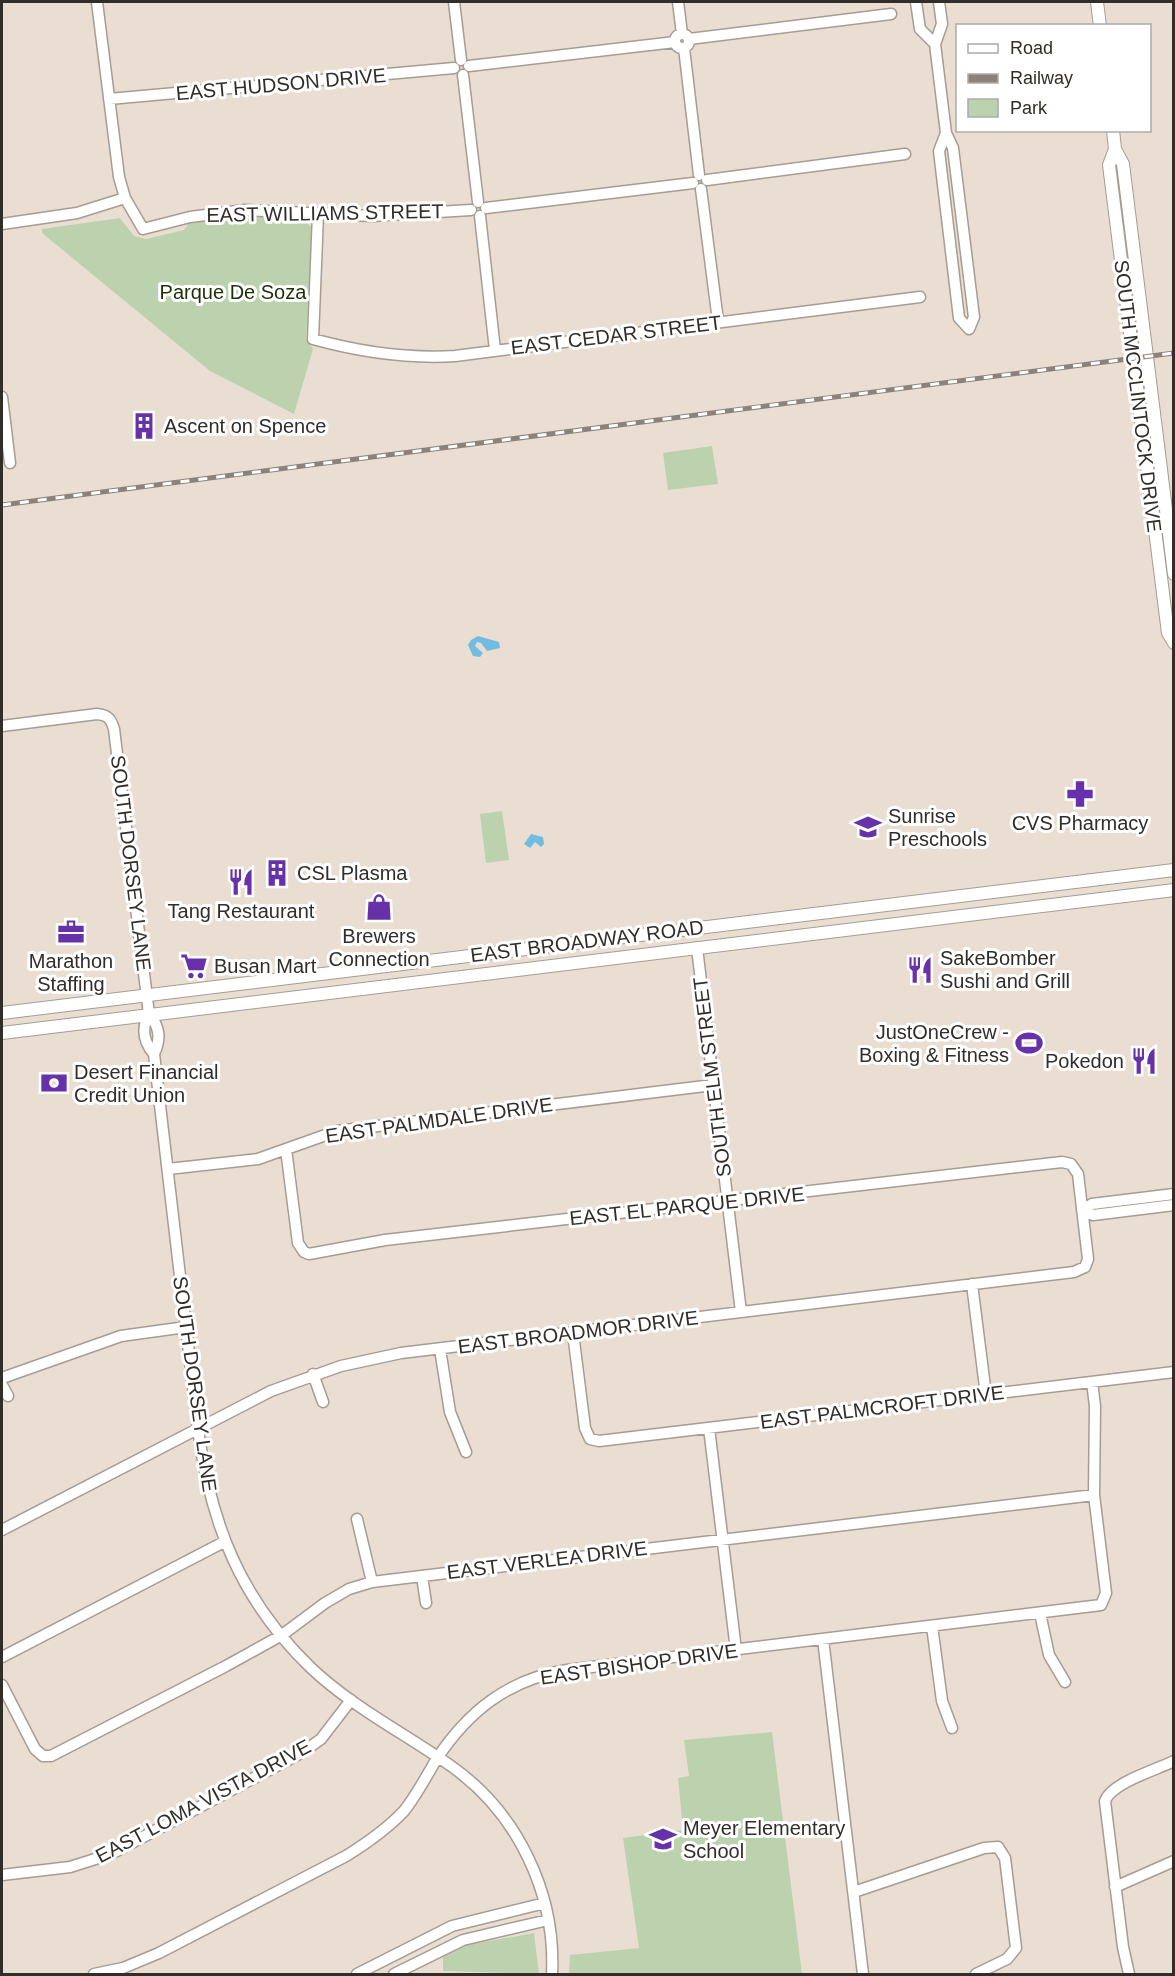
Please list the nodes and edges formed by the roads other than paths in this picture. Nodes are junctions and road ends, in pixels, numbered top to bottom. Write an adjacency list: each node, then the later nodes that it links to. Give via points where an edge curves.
1 (97, 2): 12 (street)
2 (454, 2): 11 (street)
3 (678, 2): 9 (street)
4 (916, 2): 10 (street, via 920,29)
5 (939, 2): 10 (street, via 942,24)
6 (1097, 2): 8 (main road)
7 (891, 14): 9 (street, EAST HUDSON DRIVE)
8 (1100, 24)
9 (682, 41): 11 (street, EAST HUDSON DRIVE); 17 (street)
10 (935, 44): 14 (street)
11 (462, 67): 12 (street, EAST HUDSON DRIVE); 19 (street)
12 (109, 99): 18 (street)
13 (1113, 132): 15 (main road, SOUTH MCCLINTOCK DRIVE)
14 (946, 133): 14 (street, via 939,151 959,318 969,329 974,317 953,148)
15 (1115, 149): 27 (main road, SOUTH MCCLINTOCK DRIVE, via 1123,164); 28 (main road, SOUTH MCCLINTOCK DRIVE, via 1111,176 1168,633)
16 (905, 154): 17 (street, EAST WILLIAMS STREET)
17 (700, 182): 19 (street, EAST WILLIAMS STREET); 23 (street)
18 (125, 198): 20 (street, EAST WILLIAMS STREET, via 143,229 229,212); 21 (street, via 77,213)
19 (479, 209): 20 (street, EAST WILLIAMS STREET, via 391,216); 24 (street)
20 (318, 214): 24 (street, EAST CEDAR STREET, via 313,339 363,353 410,357)
21 (2, 224)
22 (920, 297): 23 (street, EAST CEDAR STREET)
23 (718, 321): 24 (street, EAST CEDAR STREET)
24 (495, 350)
25 (2, 397): 26 (street)
26 (10, 463)
27 (1173, 574)
28 (1173, 643)
29 (2, 726): 38 (street, SOUTH DORSEY LANE, via 105,715 114,729)
30 (1173, 870): 32 (main road, EAST BROADWAY ROAD)
31 (1173, 890): 33 (main road, EAST BROADWAY ROAD)
32 (942, 898): 33 (main road); 34 (main road, EAST BROADWAY ROAD)
33 (945, 918): 35 (main road, EAST BROADWAY ROAD)
34 (694, 928): 35 (main road); 36 (main road, EAST BROADWAY ROAD)
35 (697, 948): 37 (main road, EAST BROADWAY ROAD); 42 (street, SOUTH ELM STREET)
36 (424, 961): 37 (main road); 38 (main road, EAST BROADWAY ROAD)
37 (424, 981): 40 (main road, EAST BROADWAY ROAD)
38 (147, 995): 39 (main road, EAST BROADWAY ROAD); 40 (street, SOUTH DORSEY LANE)
39 (2, 1013)
40 (150, 1014): 41 (main road, EAST BROADWAY ROAD); 45 (street, SOUTH DORSEY LANE, via 157,1024 159,1042 154,1054)
41 (2, 1033)
42 (713, 1085): 43 (street, EAST PALMDALE DRIVE, via 337,1131); 47 (street, SOUTH ELM STREET)
43 (286, 1149): 45 (street, EAST PALMDALE DRIVE, via 258,1159); 47 (street, EAST EL PARQUE DRIVE, via 297,1239 304,1252 314,1255 392,1239)
44 (1071, 1164): 47 (street, EAST EL PARQUE DRIVE, via 1058,1162); 49 (street, EAST BROADMOR DRIVE, via 1078,1174)
45 (168, 1170): 52 (street, SOUTH DORSEY LANE)
46 (1173, 1194): 49 (street, via 1092,1204)
47 (728, 1202): 51 (street, SOUTH ELM STREET)
48 (1173, 1205): 49 (street, via 1093,1215)
49 (1082, 1210): 50 (street, EAST BROADMOR DRIVE, via 1088,1259 1082,1269)
50 (972, 1284): 51 (street, EAST BROADMOR DRIVE); 60 (street)
51 (741, 1312): 53 (street, EAST BROADMOR DRIVE)
52 (186, 1327): 57 (street, via 122,1336); 64 (street, SOUTH DORSEY LANE)
53 (573, 1333): 54 (street, EAST BROADMOR DRIVE); 63 (street, EAST PALMCROFT DRIVE, via 585,1428 590,1439 604,1441)
54 (440, 1349): 56 (street, EAST BROADMOR DRIVE, via 370,1359); 65 (street, via 447,1403)
55 (1173, 1372): 58 (street, EAST PALMCROFT DRIVE)
56 (313, 1374): 62 (street); 64 (street, EAST BROADMOR DRIVE)
57 (2, 1378)
58 (1092, 1382): 60 (street, EAST PALMCROFT DRIVE); 66 (street)
59 (2, 1385): 61 (street)
60 (986, 1395): 63 (street, EAST PALMCROFT DRIVE)
61 (8, 1396)
62 (323, 1402)
63 (709, 1428): 69 (street)
64 (198, 1430): 68 (street, EAST BROADMOR DRIVE); 70 (street, SOUTH DORSEY LANE, via 207,1486)
65 (466, 1452)
66 (1094, 1494): 69 (street, EAST VERLEA DRIVE); 74 (street, EAST BISHOP DRIVE, via 1104,1603)
67 (357, 1519): 72 (street)
68 (2, 1530)
69 (723, 1539): 71 (street, EAST VERLEA DRIVE); 78 (street)
70 (224, 1542): 76 (street, SOUTH DORSEY LANE, via 253,1597); 79 (street)
71 (422, 1576): 72 (street, EAST VERLEA DRIVE); 73 (street)
72 (372, 1582): 76 (street, EAST VERLEA DRIVE, via 330,1600)
73 (426, 1603)
74 (1040, 1613): 75 (street, EAST BISHOP DRIVE); 80 (street, via 1046,1647)
75 (932, 1626): 77 (street, EAST BISHOP DRIVE); 83 (street, via 942,1701)
76 (282, 1635): 81 (street, EAST VERLEA DRIVE, via 55,1755 43,1756 35,1749); 82 (street, SOUTH DORSEY LANE, via 310,1667)
77 (823, 1639): 78 (street, EAST BISHOP DRIVE); 89 (street)
78 (736, 1650): 84 (street, EAST BISHOP DRIVE, via 567,1670 524,1681 478,1709)
79 (2, 1657)
80 (1065, 1682)
81 (2, 1685)
82 (351, 1700): 84 (street, SOUTH DORSEY LANE); 87 (street, EAST LOMA VISTA DRIVE, via 321,1739 303,1752 111,1854 70,1867)
83 (952, 1728)
84 (438, 1757): 90 (street, SOUTH DORSEY LANE, via 467,1779 501,1815 526,1853); 92 (street, EAST BISHOP DRIVE, via 405,1809 375,1838 159,1953 123,1968)
85 (1173, 1761): 88 (street, via 1107,1795 1105,1807)
86 (1173, 1861): 88 (street)
87 (2, 1875)
88 (1115, 1887): 98 (street)
89 (854, 1892): 96 (street); 97 (street, via 984,1848 998,1847 1005,1858 1016,1944 1013,1954)
90 (545, 1903): 91 (street, SOUTH DORSEY LANE); 93 (street, via 452,1926)
91 (548, 1920): 94 (street, via 463,1940); 95 (street, SOUTH DORSEY LANE)
92 (94, 1974)
93 (357, 1974)
94 (394, 1974)
95 (552, 1974)
96 (863, 1974)
97 (976, 1974)
98 (1129, 1974)

